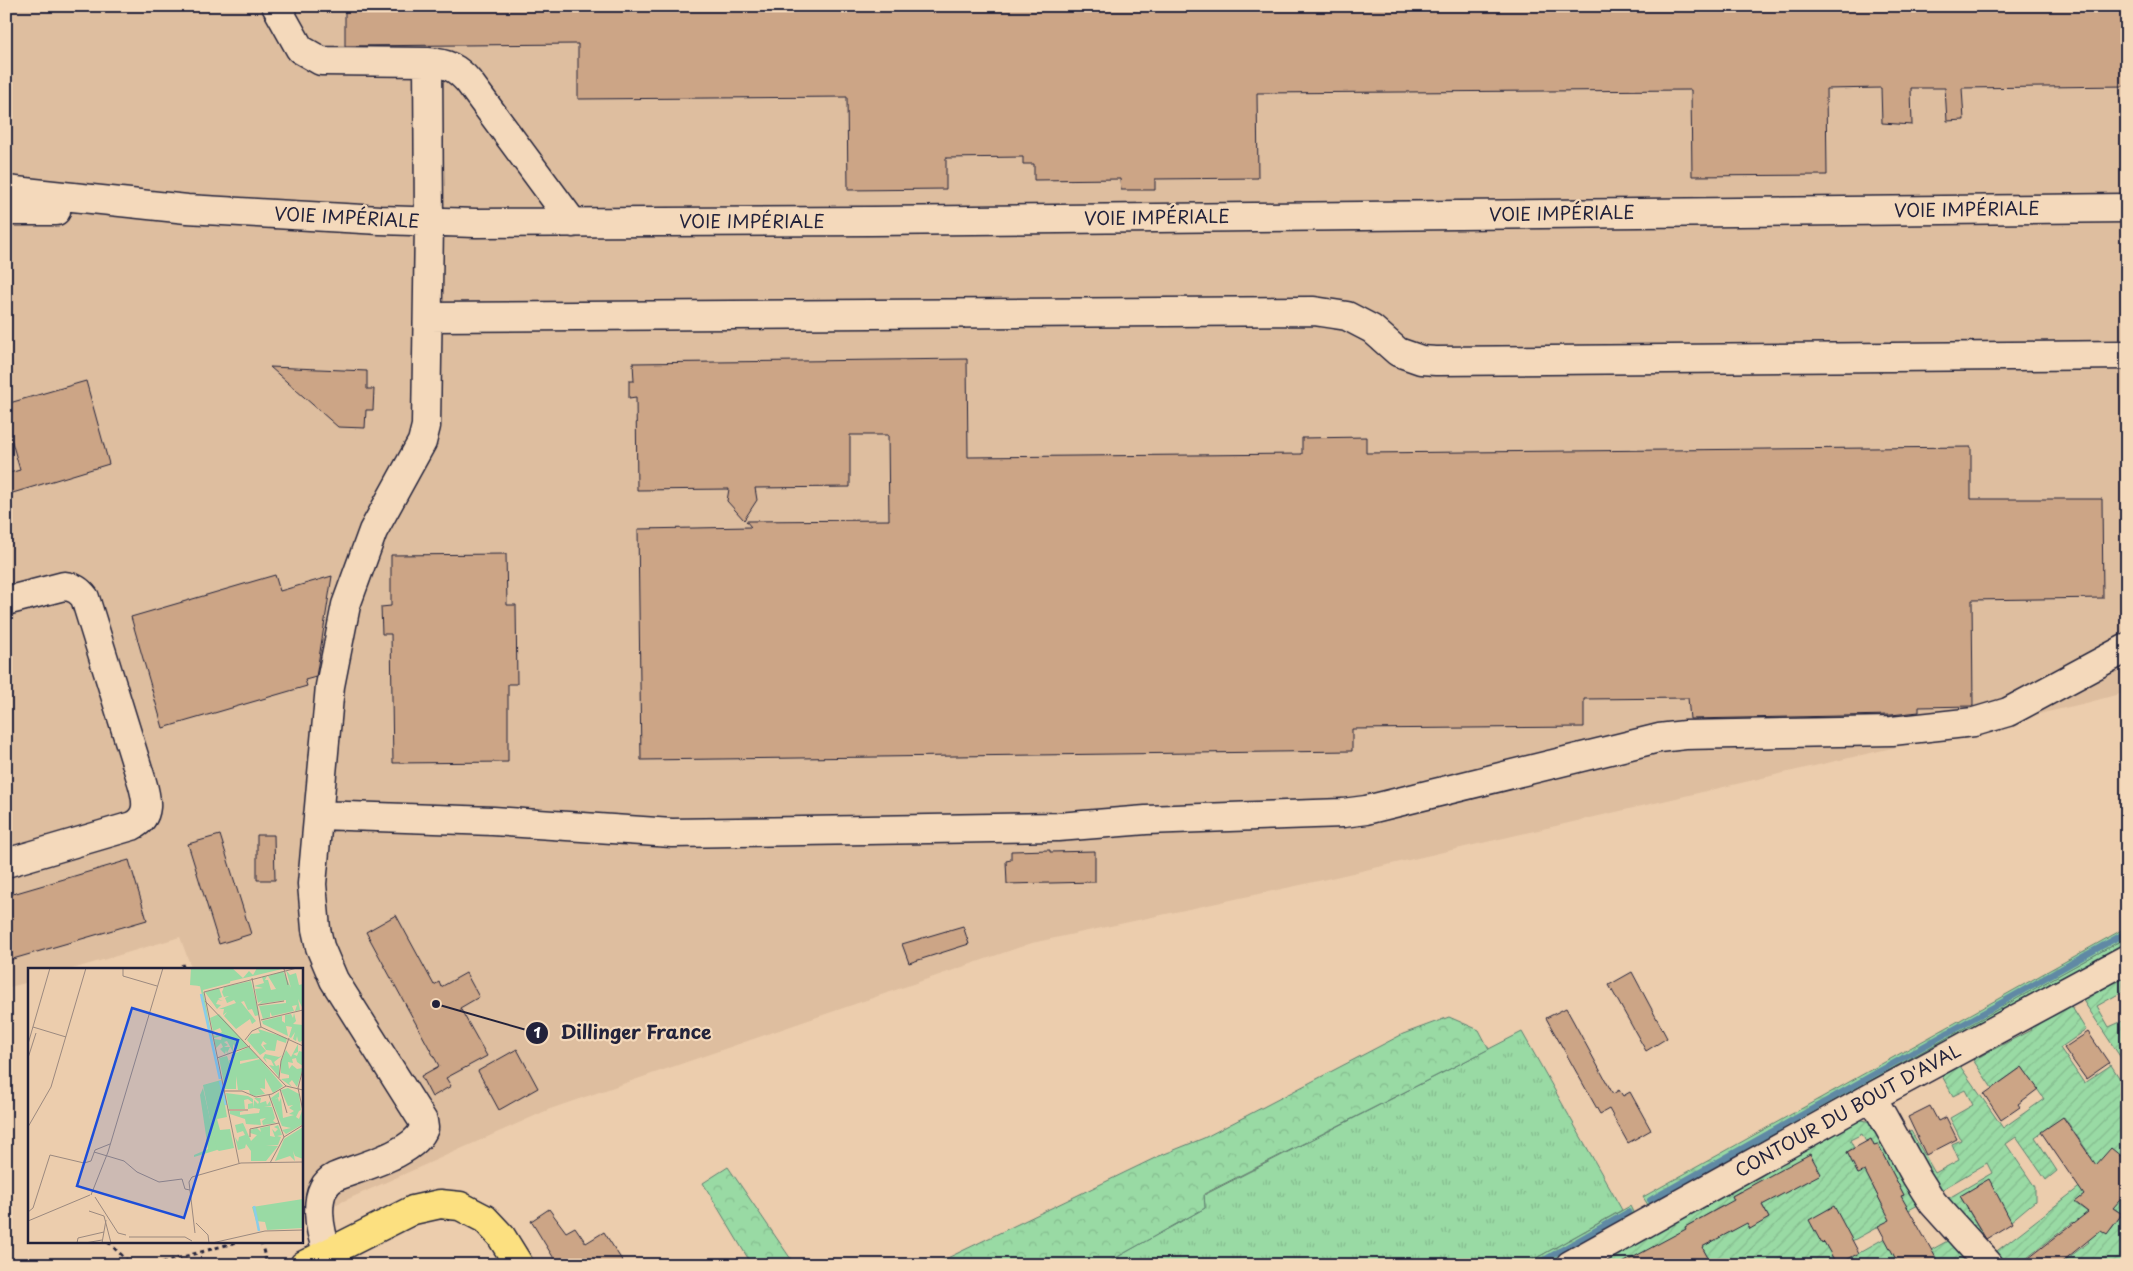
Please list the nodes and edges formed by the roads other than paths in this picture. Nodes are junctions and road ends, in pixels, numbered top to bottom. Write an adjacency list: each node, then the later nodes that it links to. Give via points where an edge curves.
1 (276, 6): 2 (street, via 300,49 321,62)
2 (428, 62): 7 (street); 8 (street, via 448,65 462,74)
3 (6, 190): 5 (street, VOIE IMPÉRIALE)
4 (2127, 208): 8 (street, VOIE IMPÉRIALE)
5 (187, 210): 6 (street, VOIE IMPÉRIALE); 7 (street, VOIE IMPÉRIALE)
6 (6, 211)
7 (429, 223): 8 (street, VOIE IMPÉRIALE); 9 (street)
8 (573, 223)
9 (428, 317): 10 (street, via 1314,311 1347,316 1372,329 1398,352 1436,361); 13 (street, via 425,435 373,531 346,605 330,686)
10 (2127, 355)
11 (6, 602): 14 (street, via 64,586 72,587 85,598 142,782 146,807 142,819 132,826)
12 (2127, 648): 13 (street, via 2008,712 1974,722 1892,731 1658,738 1354,812 1146,820 1058,828 672,834 493,821)
13 (318, 815): 17 (street, via 312,890 320,947 343,997 424,1128 405,1148 327,1182 321,1198)
14 (6, 862)
15 (2127, 960): 16 (street, CONTOUR DU BOUT D'AVAL)
16 (1872, 1097): 19 (street, CONTOUR DU BOUT D'AVAL); 20 (street, via 1933,1202)
17 (316, 1259): 18 (main road, via 413,1210 447,1204 467,1209 485,1219 501,1236)
18 (519, 1265)
19 (1570, 1265)
20 (1989, 1265)

